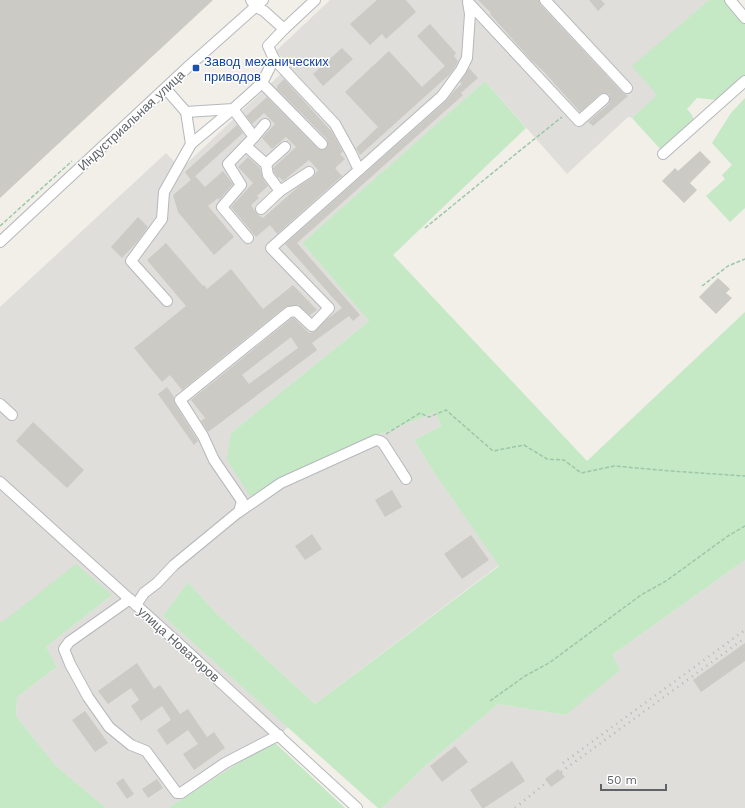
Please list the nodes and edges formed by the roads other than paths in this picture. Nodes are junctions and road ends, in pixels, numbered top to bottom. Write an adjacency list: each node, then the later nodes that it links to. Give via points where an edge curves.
1 (315, 0): 7 (street)
2 (545, 0): 11 (street)
3 (730, 0): 6 (street)
4 (467, 1): 13 (street, via 579,121); 24 (street, via 470,14 467,58 461,70 442,96)
5 (256, 2): 7 (street); 12 (street, Индустриальная улица)
6 (745, 18)
7 (284, 29): 8 (street, via 268,46)
8 (274, 59): 10 (street); 24 (street, via 335,124)
9 (745, 81): 22 (street)
10 (262, 83): 14 (street); 19 (street)
11 (627, 88)
12 (166, 89): 15 (street); 29 (street, Индустриальная улица)
13 (604, 99)
14 (233, 109): 15 (street); 17 (street); 18 (street)
15 (186, 112): 18 (street)
16 (265, 124): 17 (street)
17 (254, 137): 20 (street)
18 (191, 144): 30 (street, via 164,192 162,219 131,261)
19 (322, 144)
20 (246, 146): 23 (street); 28 (street, via 228,164 241,185 222,207)
21 (285, 148): 23 (street)
22 (663, 154)
23 (266, 164): 26 (street, via 268,175)
24 (359, 170): 35 (street, via 271,248 328,308 312,326 296,310 288,312 180,400 214,460 242,501)
25 (309, 172): 26 (street)
26 (280, 191): 27 (street)
27 (261, 209)
28 (248, 238)
29 (0, 242)
30 (167, 301)
31 (0, 404): 32 (street)
32 (12, 415)
33 (406, 480): 35 (street, via 383,443 376,440 281,483)
34 (0, 482): 36 (street, улица Новаторов)
35 (239, 512): 36 (street)
36 (133, 602): 37 (street, улица Новаторов); 37 (street, via 69,642 64,649 88,697 109,727 131,745 146,751 177,793 181,793 225,763)
37 (279, 736): 38 (street, улица Новаторов)
38 (357, 808)

